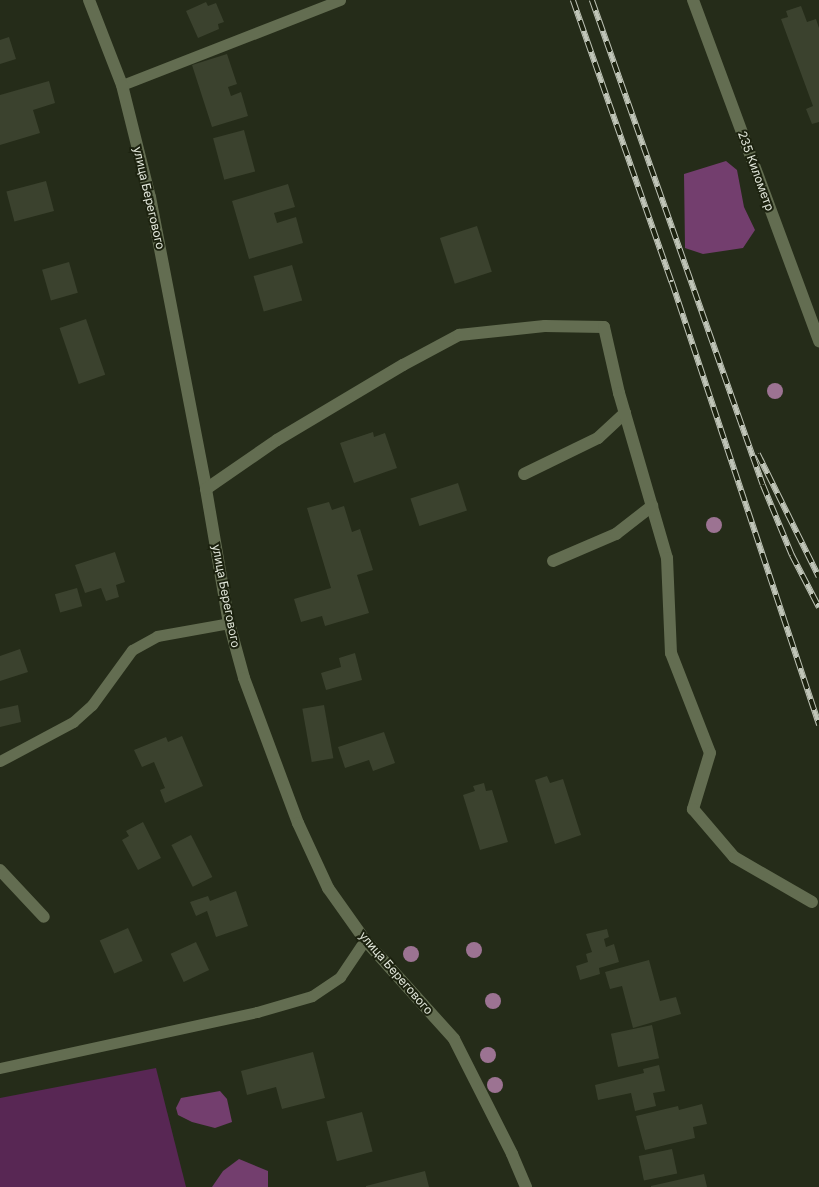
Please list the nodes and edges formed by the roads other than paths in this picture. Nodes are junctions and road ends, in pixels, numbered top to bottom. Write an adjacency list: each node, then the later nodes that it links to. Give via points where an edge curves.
1 (89, 0): 4 (street, улица Берегового)
2 (340, 0): 4 (lane)
3 (693, 0): 5 (street, 235 Километр)
4 (122, 85): 8 (street, улица Берегового, via 150,197)
5 (819, 341)
6 (625, 413): 7 (street, via 598,438); 8 (street, via 604,327 545,326 459,335 403,364 286,435); 9 (street)
7 (524, 474)
8 (206, 489): 11 (street, улица Берегового)
9 (652, 506): 10 (street, via 616,534); 14 (street, via 668,558 671,653 710,753 693,809 734,856)
10 (553, 561)
11 (229, 623): 12 (lane, via 157,636 132,650 92,705 73,722); 16 (street, улица Берегового, via 244,678 298,823 328,888)
12 (0, 761)
13 (0, 870): 15 (street)
14 (812, 902)
15 (44, 917)
16 (365, 940): 17 (lane, via 340,977 312,996 257,1012); 18 (street, улица Берегового, via 454,1038)
17 (0, 1068)
18 (526, 1187)

